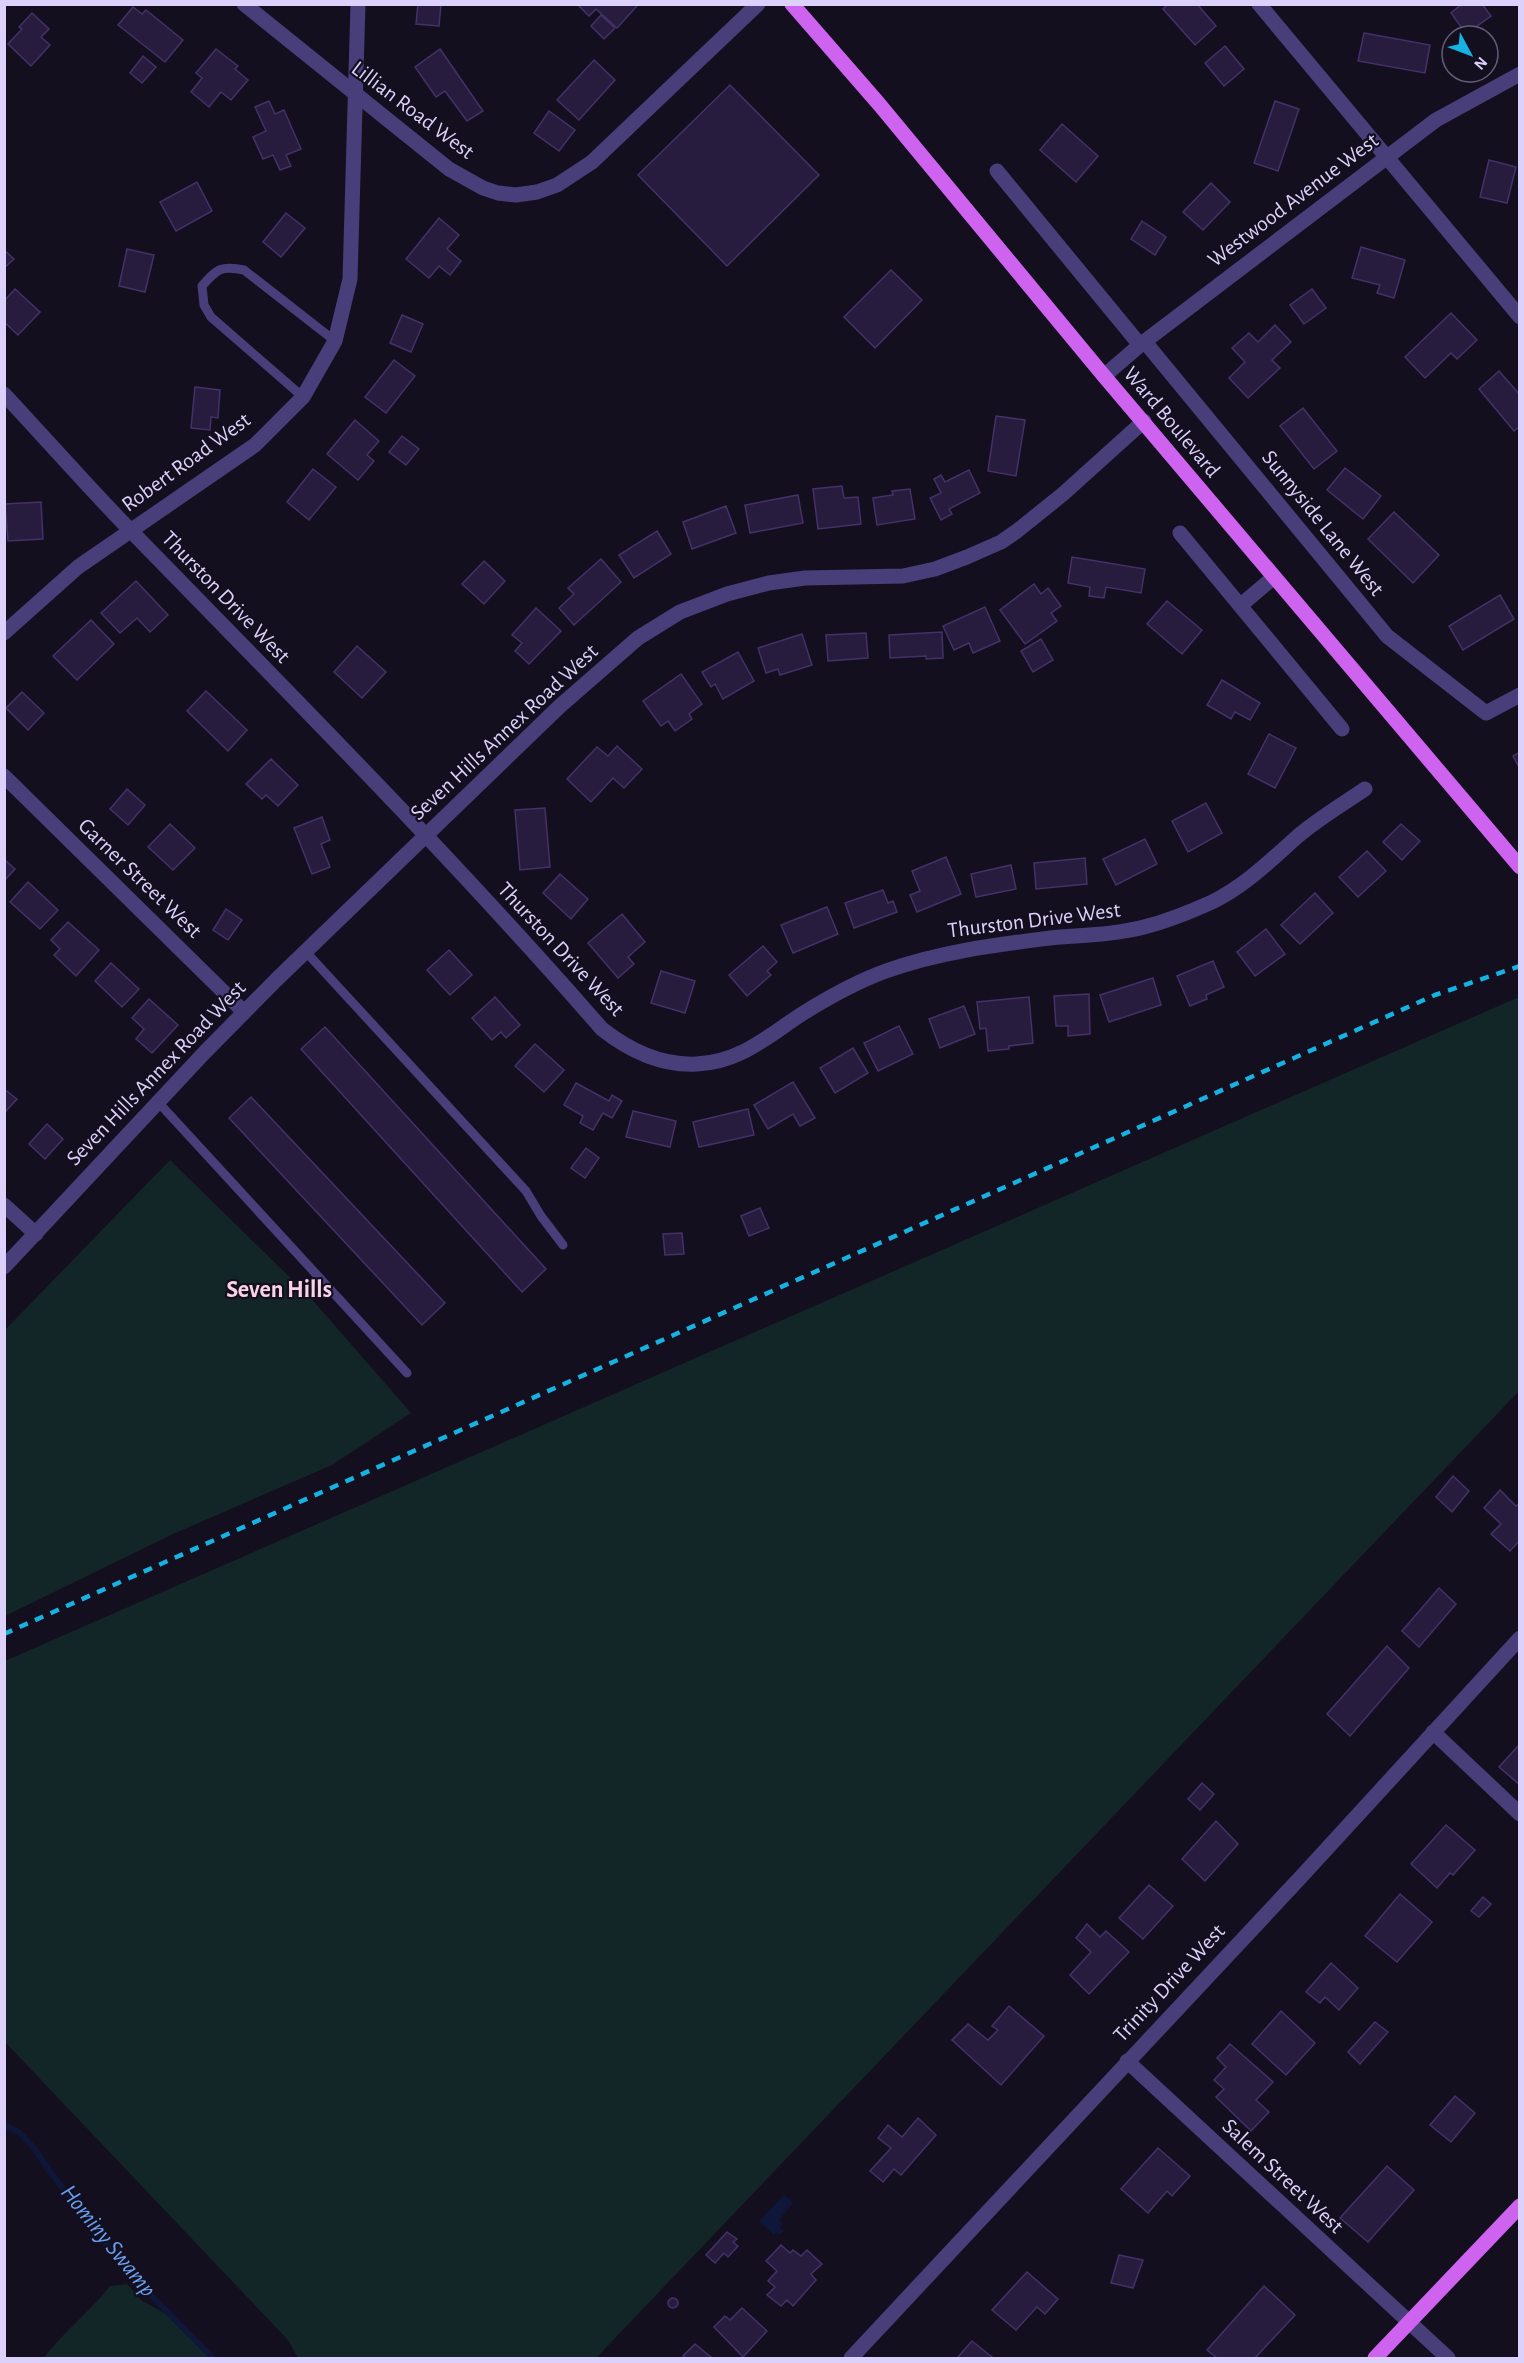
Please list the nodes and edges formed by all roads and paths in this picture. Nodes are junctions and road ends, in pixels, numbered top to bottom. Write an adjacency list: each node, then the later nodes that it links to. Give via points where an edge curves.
1 (244, 4): 7 (street, Lillian Road West)
2 (358, 4): 7 (street, Robert Road West)
3 (792, 4): 13 (main road, Ward Boulevard)
4 (1260, 4): 8 (street)
5 (749, 7): 7 (street, Lillian Road West, via 592,162 537,192 498,193 474,183 449,169)
6 (1520, 74): 8 (street, Westwood Avenue West, via 1436,120)
7 (357, 97): 11 (street, Robert Road West, via 350,279)
8 (1387, 156): 10 (street); 12 (street, Westwood Avenue West)
9 (997, 171): 12 (street, Sunnyside Lane West)
10 (1520, 317)
11 (335, 341): 15 (street, Robert Road West); 15 (lane, via 244,270 217,270 202,286 204,305 211,317)
12 (1143, 343): 13 (street, Westwood Avenue West); 22 (street, Sunnyside Lane West, via 1387,636 1486,713)
13 (1104, 376): 16 (main road, Ward Boulevard)
14 (4, 394): 17 (street, Thurston Drive West)
15 (303, 397): 17 (street, Robert Road West, via 255,445)
16 (1144, 421): 19 (main road, Ward Boulevard); 26 (street, Seven Hills Annex Road West, via 1017,531 967,557 903,576 769,582 680,612 638,638 586,684)
17 (130, 530): 21 (street, Robert Road West, via 78,567); 26 (street, Thurston Drive West)
18 (1180, 533): 20 (street)
19 (1274, 577): 20 (street); 27 (main road, Ward Boulevard)
20 (1241, 605): 23 (street)
21 (4, 633)
22 (1520, 695)
23 (1342, 729)
24 (4, 776): 29 (street, Garner Street West)
25 (1365, 789): 26 (street, Thurston Drive West, via 1300,835 1251,878 1179,916 1106,935 1051,938 921,959 841,991 746,1052 722,1061 697,1064 644,1056 602,1029)
26 (426, 837): 28 (street, Seven Hills Annex Road West)
27 (1520, 867)
28 (306, 952): 29 (street, Seven Hills Annex Road West); 33 (lane, via 526,1191)
29 (244, 1012): 30 (street, Seven Hills Annex Road West)
30 (158, 1102): 32 (street, Seven Hills Annex Road West); 35 (lane)
31 (4, 1205): 32 (street)
32 (36, 1233): 34 (street, Seven Hills Annex Road West)
33 (563, 1245)
34 (4, 1267)
35 (407, 1373)
36 (1520, 1638): 37 (street, Trinity Drive West)
37 (1433, 1732): 38 (street); 39 (street, Trinity Drive West)
38 (1520, 1814)
39 (1127, 2061): 41 (street, Salem Street West); 42 (street, Trinity Drive West)
40 (1520, 2206): 41 (main road)
41 (1409, 2323): 43 (main road); 44 (street, Salem Street West)
42 (851, 2358)
43 (1374, 2358)
44 (1448, 2358)

